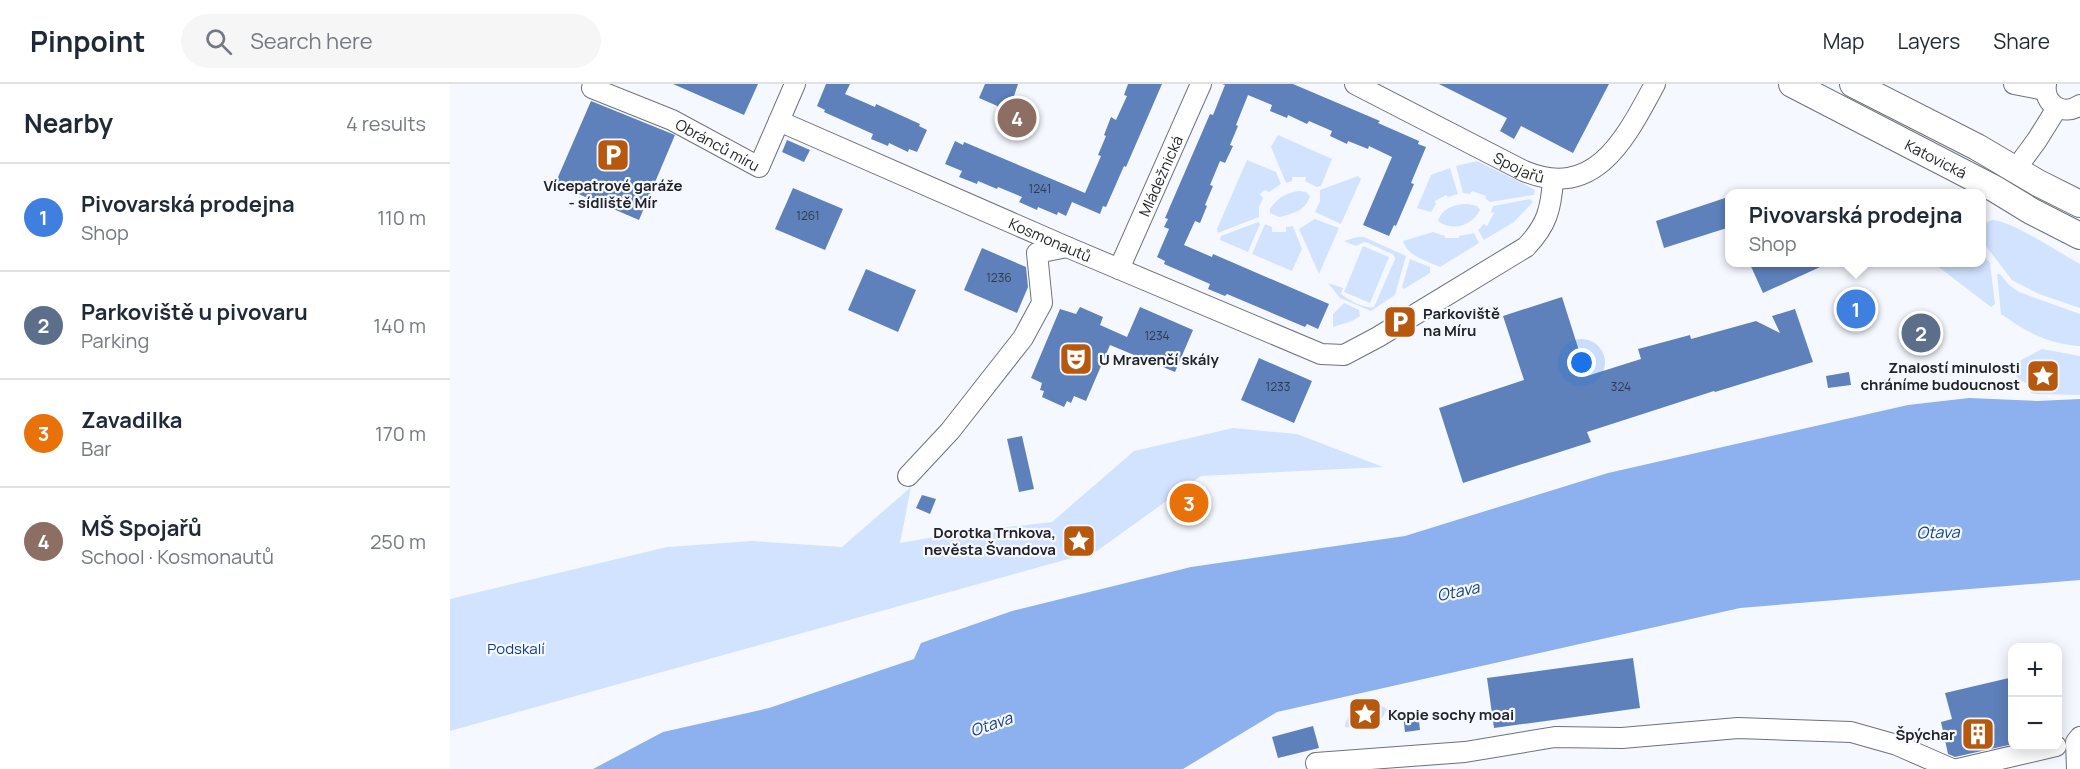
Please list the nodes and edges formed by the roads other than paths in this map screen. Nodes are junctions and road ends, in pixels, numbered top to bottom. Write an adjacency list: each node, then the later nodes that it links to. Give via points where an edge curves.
1 (795, 84): 12 (street, Obránců míru)
2 (1201, 84): 18 (street, Mládežnická)
3 (1355, 84): 14 (street, Spojařů, via 1524,171)
4 (1655, 84): 14 (street, Spojařů, via 1632,126 1605,160 1572,178)
5 (1791, 84): 16 (main road, Katovická)
6 (1853, 84): 13 (main road, Katovická)
7 (2014, 84): 8 (street)
8 (2046, 87): 11 (street, via 2049,101)
9 (592, 88): 12 (street, Obránců míru, via 672,120 759,167)
10 (2080, 105): 11 (street, via 2070,110)
11 (2057, 108): 13 (street)
12 (779, 121): 17 (street, Kosmonautů)
13 (2015, 170): 15 (main road, Katovická)
14 (1553, 180): 18 (street, Kosmonautů, via 1547,218 1526,247 1344,355 1321,354)
15 (2080, 204)
16 (2080, 236)
17 (1067, 247): 18 (street, Kosmonautů); 19 (street, via 1037,253 1042,303 1023,338 950,431)
18 (1119, 269)
19 (908, 476)
20 (2067, 743): 23 (street); 24 (street)
21 (1316, 763): 22 (street, via 1465,752 1555,736 1622,738 1738,728 1851,732 1897,745)
22 (1952, 769)
23 (1958, 769)
24 (2077, 769)

